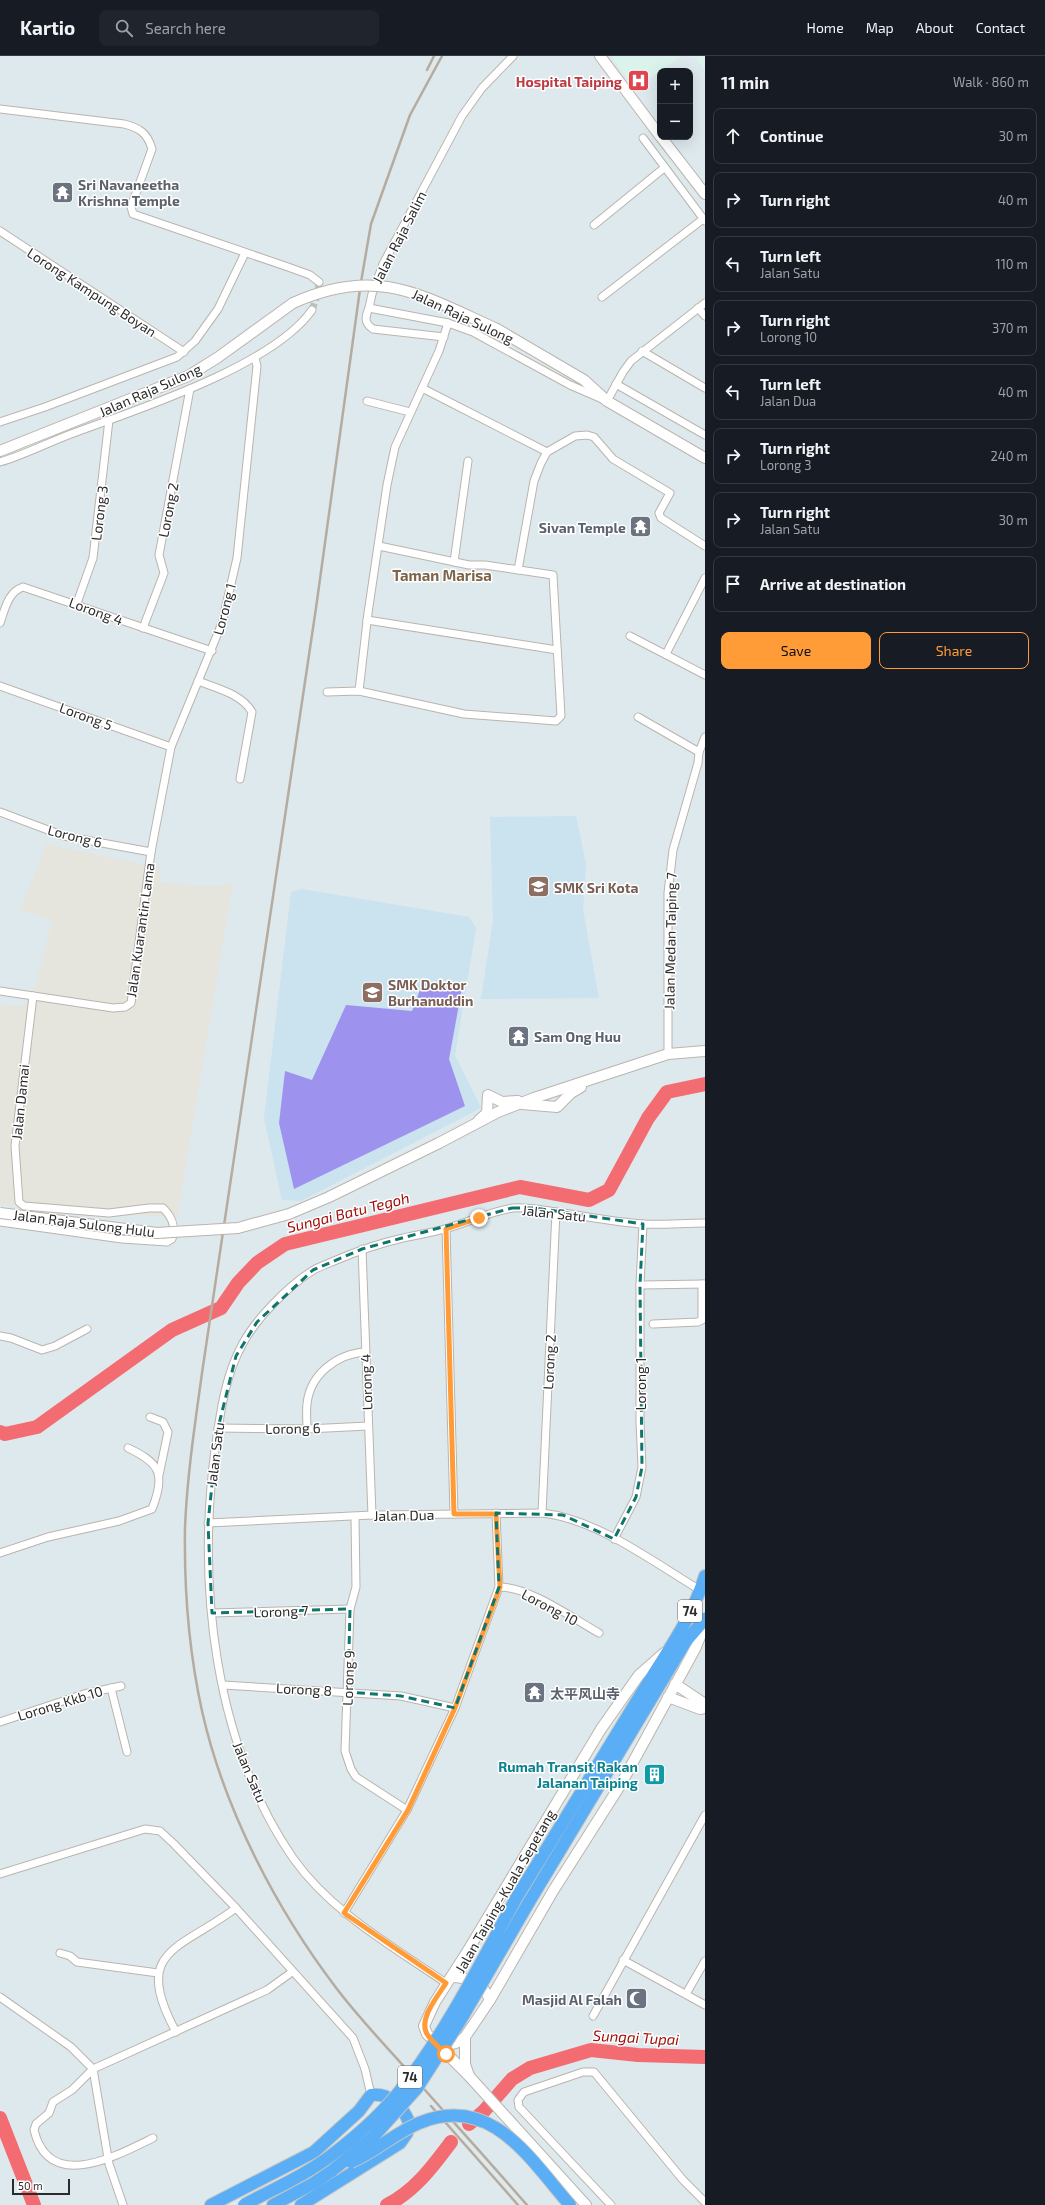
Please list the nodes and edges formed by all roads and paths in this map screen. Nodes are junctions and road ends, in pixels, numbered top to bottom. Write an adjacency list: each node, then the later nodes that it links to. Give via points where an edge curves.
1 (513, 56): 16 (street, Jalan Raja Salim, via 482,88 462,116 383,264)
2 (600, 56): 4 (street)
3 (0, 109): 12 (street, via 140,128 152,149 131,206 133,214)
4 (657, 133)
5 (643, 138): 7 (street)
6 (662, 140): 8 (street)
7 (664, 168): 9 (street); 10 (street)
8 (705, 194)
9 (704, 220): 14 (street)
10 (594, 225)
11 (0, 231): 23 (street, Lorong Kampung Boyan)
12 (245, 253): 13 (street, via 310,275); 23 (street, via 218,310)
13 (319, 282)
14 (602, 297)
15 (705, 303): 17 (street)
16 (369, 308): 20 (street); 21 (street, Jalan Raja Salim, via 365,321 372,329)
17 (698, 308): 19 (street); 22 (street)
18 (312, 310): 24 (street, via 295,330)
19 (705, 316)
20 (448, 323): 21 (street); 30 (street, via 473,332 570,386)
21 (444, 338): 26 (street)
22 (642, 351): 25 (street, via 631,361); 27 (street)
23 (184, 352): 33 (street, via 138,373)
24 (255, 358): 28 (street); 51 (street, Lorong 1, via 257,366 237,558 222,623)
25 (616, 384): 30 (street); 34 (street)
26 (422, 388): 31 (street); 36 (street)
27 (705, 388)
28 (190, 389): 32 (street); 48 (street, Lorong 2, via 159,555 164,573)
29 (367, 401): 31 (street)
30 (607, 401): 35 (street, Jalan Raja Sulong, bridge, via 584,380 497,329 425,297 386,286 362,284 331,288 293,303 188,376 57,430); 37 (street, Jalan Raja Sulong)
31 (410, 412): 40 (street, via 395,447)
32 (109, 420): 39 (street); 45 (street, Lorong 3, via 93,558)
33 (0, 422)
34 (705, 436)
35 (1, 449)
36 (547, 452): 41 (street, via 575,436 594,437 613,459 670,493 659,513 661,518); 43 (street, via 534,481)
37 (705, 458)
38 (468, 461): 42 (street)
39 (0, 462)
40 (379, 546): 42 (street); 46 (street)
41 (705, 546)
42 (454, 562): 43 (street)
43 (518, 570): 50 (street, via 553,576)
44 (705, 578): 52 (street)
45 (77, 604): 47 (street, Lorong 4, via 23,587 16,589 10,598); 48 (street, Lorong 4)
46 (367, 620): 50 (street); 56 (street)
47 (0, 623)
48 (143, 628): 51 (street, Lorong 4)
49 (630, 636): 52 (street)
50 (557, 650): 56 (street, via 561,716 556,721 464,714)
51 (212, 651): 54 (street, Lorong 1)
52 (666, 654): 53 (street)
53 (705, 675)
54 (198, 681): 60 (street, Lorong 1); 62 (street, via 239,698 247,703 252,712)
55 (0, 686): 60 (street, Lorong 5)
56 (359, 691): 57 (street)
57 (327, 692)
58 (638, 717): 61 (street)
59 (705, 738): 61 (street, Jalan Medan Taiping 7)
60 (171, 747): 64 (street, Lorong 1)
61 (699, 752): 68 (street, Jalan Medan Taiping 7, via 673,850 668,887)
62 (240, 779)
63 (0, 812): 64 (street, Lorong 6, via 64,836)
64 (151, 852): 66 (street, Jalan Kuarantin Lama, via 131,1003 125,1007 113,1008)
65 (0, 991): 66 (street)
66 (33, 996): 75 (street, Jalan Damai, via 15,1146 19,1202 24,1206 109,1213 163,1208 171,1216 173,1234 172,1239 167,1242 122,1239)
67 (705, 1051): 68 (street)
68 (668, 1054): 69 (street)
69 (593, 1080): 70 (street); 71 (street, via 571,1093 557,1107)
70 (534, 1098): 71 (street, Jalan Raja Sulong Hulu); 72 (street, via 502,1102 488,1095 487,1113)
71 (521, 1104): 72 (street, Jalan Raja Sulong Hulu, via 498,1112)
72 (476, 1124): 74 (street, Jalan Raja Sulong Hulu, bridge, via 329,1197 289,1214 238,1228 158,1233)
73 (556, 1212): 77 (street, Jalan Satu); 78 (street, Jalan Satu, via 535,1208 512,1208); 92 (street, Lorong 2)
74 (0, 1213)
75 (0, 1222)
76 (705, 1223): 77 (street, Jalan Satu)
77 (643, 1224): 81 (street, Lorong 1)
78 (446, 1229): 79 (street, Jalan Satu); 93 (street)
79 (362, 1249): 85 (street, Lorong 4); 88 (street, Jalan Satu, via 313,1270 257,1322 244,1340 230,1372)
80 (704, 1284): 81 (street); 82 (street, via 702,1320)
81 (640, 1285): 98 (street, Lorong 1, via 642,1467 636,1497)
82 (653, 1324)
83 (87, 1329): 84 (street, via 42,1350)
84 (0, 1336)
85 (365, 1352): 87 (street, Lorong 4); 89 (street, via 338,1358 319,1376 310,1391 307,1403)
86 (150, 1417): 91 (street, via 163,1422 168,1432)
87 (368, 1426): 89 (street, Lorong 6); 95 (street, Lorong 4)
88 (218, 1428): 89 (street, Lorong 6); 97 (street, Jalan Satu)
89 (307, 1429)
90 (128, 1448): 91 (street, via 146,1457 156,1466)
91 (159, 1475): 99 (street, via 152,1509 142,1514 48,1537)
92 (542, 1513): 94 (street, Jalan Dua); 98 (street, Jalan Dua, via 563,1515)
93 (454, 1514): 94 (street, Jalan Dua); 95 (street, Jalan Dua)
94 (496, 1514): 101 (street)
95 (372, 1515): 96 (street, Jalan Dua)
96 (355, 1517): 97 (street, Jalan Dua); 103 (street, Lorong 9, via 356,1587)
97 (208, 1523): 104 (street, Jalan Satu, via 208,1570)
98 (614, 1538): 102 (street, Jalan Dua)
99 (0, 1553)
100 (705, 1576): 102 (main road, Jalan Taiping-Kuala Sepetang / 74)
101 (500, 1587): 107 (street, Lorong 10, via 510,1587 527,1593); 116 (street)
102 (700, 1590): 108 (main road, Jalan Taiping-Kuala Sepetang / 74)
103 (350, 1609): 104 (street, Lorong 7); 113 (street, Lorong 9)
104 (212, 1613): 110 (street, Jalan Satu, via 215,1646)
105 (705, 1619): 144 (main road, Jalan Taiping-Kuala Sepetang / 74, bridge, via 686,1641 460,2021 417,2088 374,2136)
106 (705, 1624): 109 (street)
107 (599, 1633)
108 (673, 1645): 130 (street, via 639,1675 601,1729); 148 (main road, Jalan Taiping-Kuala Sepetang / 74, bridge, via 645,1686 518,1896 456,2006 403,2087 333,2155)
109 (676, 1684): 114 (street); 115 (street)
110 (223, 1685): 113 (street, Lorong 8); 124 (street, Jalan Satu, via 233,1730 250,1776 274,1826 293,1858 319,1889)
111 (121, 1686): 112 (street, Lorong Kkb 10)
112 (111, 1688): 118 (street, Lorong Kkb 10, via 84,1694); 119 (street)
113 (348, 1692): 116 (street, Lorong 8, via 401,1696); 120 (street, Lorong 9, via 345,1751 351,1769 356,1776)
114 (668, 1697): 117 (street, via 693,1707); 133 (street, via 621,1784 545,1904)
115 (705, 1704)
116 (455, 1708): 120 (street)
117 (705, 1708)
118 (0, 1722)
119 (127, 1752)
120 (408, 1810): 124 (street)
121 (705, 1815): 126 (street)
122 (0, 1874): 123 (street, via 145,1829 160,1831)
123 (236, 1908): 128 (street); 129 (street, via 208,1928 172,1948)
124 (344, 1913): 130 (street, Jalan Satu)
125 (60, 1953): 129 (street, via 70,1956 77,1962)
126 (624, 1960): 131 (street); 135 (street)
127 (705, 1960): 131 (street)
128 (292, 1972): 136 (street, via 268,1990); 141 (street, via 353,2038 365,2069)
129 (158, 1973): 136 (street, via 161,1993)
130 (448, 1980): 133 (street, via 467,1979 476,1982); 138 (street, via 428,2014 424,2026)
131 (686, 1994): 134 (street)
132 (0, 1997): 139 (street, via 70,2048)
133 (490, 2000): 137 (street)
134 (705, 2005)
135 (593, 2016)
136 (176, 2032): 139 (street)
137 (465, 2037): 138 (street, via 451,2045); 140 (street, via 465,2064)
138 (436, 2045): 140 (street)
139 (93, 2069): 143 (street); 143 (street, via 72,2090 53,2102 48,2113 36,2124 34,2130 47,2156 55,2162 95,2164)
140 (469, 2076): 152 (street)
141 (371, 2095): 147 (main road, via 359,2111 314,2152); 150 (main road, via 386,2096 397,2102 409,2122 405,2138)
142 (154, 2138): 143 (street)
143 (108, 2159): 146 (street)
144 (333, 2170): 149 (main road, Jalan Taiping-Kuala Sepetang / 74); 151 (main road, bridge, via 355,2161 405,2130 425,2121 456,2115 470,2116 482,2119 517,2144)
145 (705, 2202): 153 (street, via 683,2180 594,2072 583,2072 524,2092 518,2100 519,2107)
146 (123, 2205)
147 (211, 2205)
148 (244, 2205)
149 (272, 2205)
150 (301, 2205)
151 (570, 2205)
152 (586, 2205)
153 (611, 2205)

